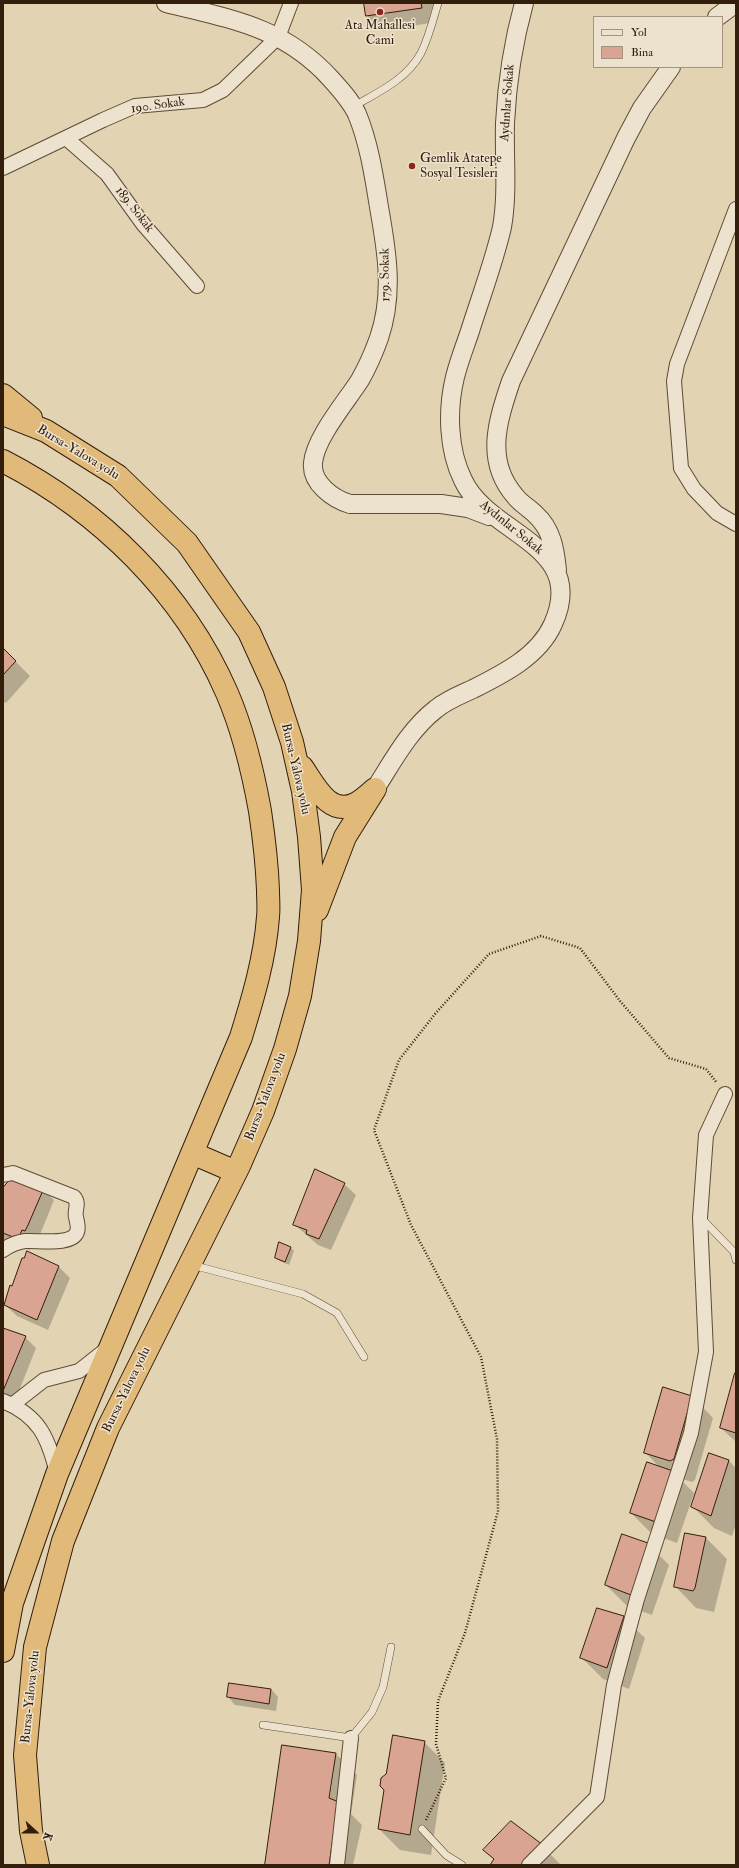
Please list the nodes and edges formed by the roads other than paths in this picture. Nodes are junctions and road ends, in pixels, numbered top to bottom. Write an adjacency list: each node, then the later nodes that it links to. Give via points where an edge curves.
1 (166, 3): 7 (street, 179. Sokak, via 242,22)
2 (291, 3): 7 (street)
3 (438, 3): 9 (lane, via 425,45 414,63 392,84)
4 (524, 3): 18 (street, Aydınlar Sokak, via 511,55 507,89 502,227 455,378 450,421 462,479 468,491)
5 (736, 3): 6 (street)
6 (718, 16)
7 (278, 37): 9 (street, 179. Sokak, via 318,65); 10 (street, 190. Sokak, via 223,90 203,100 135,106)
8 (671, 68): 20 (street, via 642,108 626,138 511,381 499,416 496,443 498,464 515,497 537,516 550,536 555,549)
9 (353, 107): 18 (street, 179. Sokak, via 370,158 387,250 389,291 386,315 370,362 318,445 313,471 324,489 341,501 360,505 441,504 483,513)
10 (66, 138): 11 (street, 190. Sokak); 13 (street, 189. Sokak, via 106,174 143,224)
11 (3, 168)
12 (736, 209): 19 (street, via 677,364 674,381 681,468 694,488 717,513)
13 (197, 286)
14 (3, 395): 16 (highway)
15 (3, 414): 16 (highway, Bursa-Yalova yolu)
16 (46, 431): 21 (highway, Bursa-Yalova yolu, via 118,476 187,543 249,632 274,687)
17 (3, 461): 25 (highway, via 27,473 84,512 134,556 171,599 204,646 227,693 244,739 267,851 269,916 257,981 241,1037)
18 (499, 521): 20 (street, Aydınlar Sokak, via 538,548)
19 (736, 524)
20 (559, 581): 22 (street, Aydınlar Sokak, via 560,600 557,613 540,644 505,672 447,701 426,718 405,742)
21 (295, 755): 22 (highway, via 320,793 327,801 337,806 356,804); 23 (highway, Bursa-Yalova yolu, via 309,837 313,890)
22 (375, 789): 23 (highway, via 345,837)
23 (310, 927): 26 (highway, Bursa-Yalova yolu, via 300,996 285,1048 263,1111)
24 (725, 1094): 28 (street, via 706,1134)
25 (192, 1153): 26 (highway); 32 (highway)
26 (236, 1172): 31 (highway, Bursa-Yalova yolu)
27 (3, 1175): 29 (street, via 14,1173 74,1197 78,1204 78,1227 74,1237 67,1241 25,1241 12,1244)
28 (700, 1218): 30 (lane, via 734,1252); 44 (street, via 706,1352 691,1433 637,1599 614,1685 597,1797)
29 (3, 1250)
30 (736, 1260)
31 (190, 1264): 33 (lane, via 303,1294 336,1313); 41 (highway, Bursa-Yalova yolu, via 108,1428 63,1540 35,1647 25,1755 31,1831)
32 (111, 1346): 34 (street, via 79,1371 44,1380); 35 (highway)
33 (364, 1357)
34 (8, 1403): 35 (street, via 30,1416 40,1428 52,1452)
35 (57, 1474): 37 (highway, via 12,1604)
36 (391, 1647): 39 (lane, via 383,1687 372,1712)
37 (3, 1651)
38 (263, 1725): 39 (lane)
39 (351, 1738): 42 (street)
40 (422, 1829): 43 (lane, via 446,1855)
41 (38, 1865)
42 (337, 1865)
43 (462, 1865)
44 (529, 1865)

